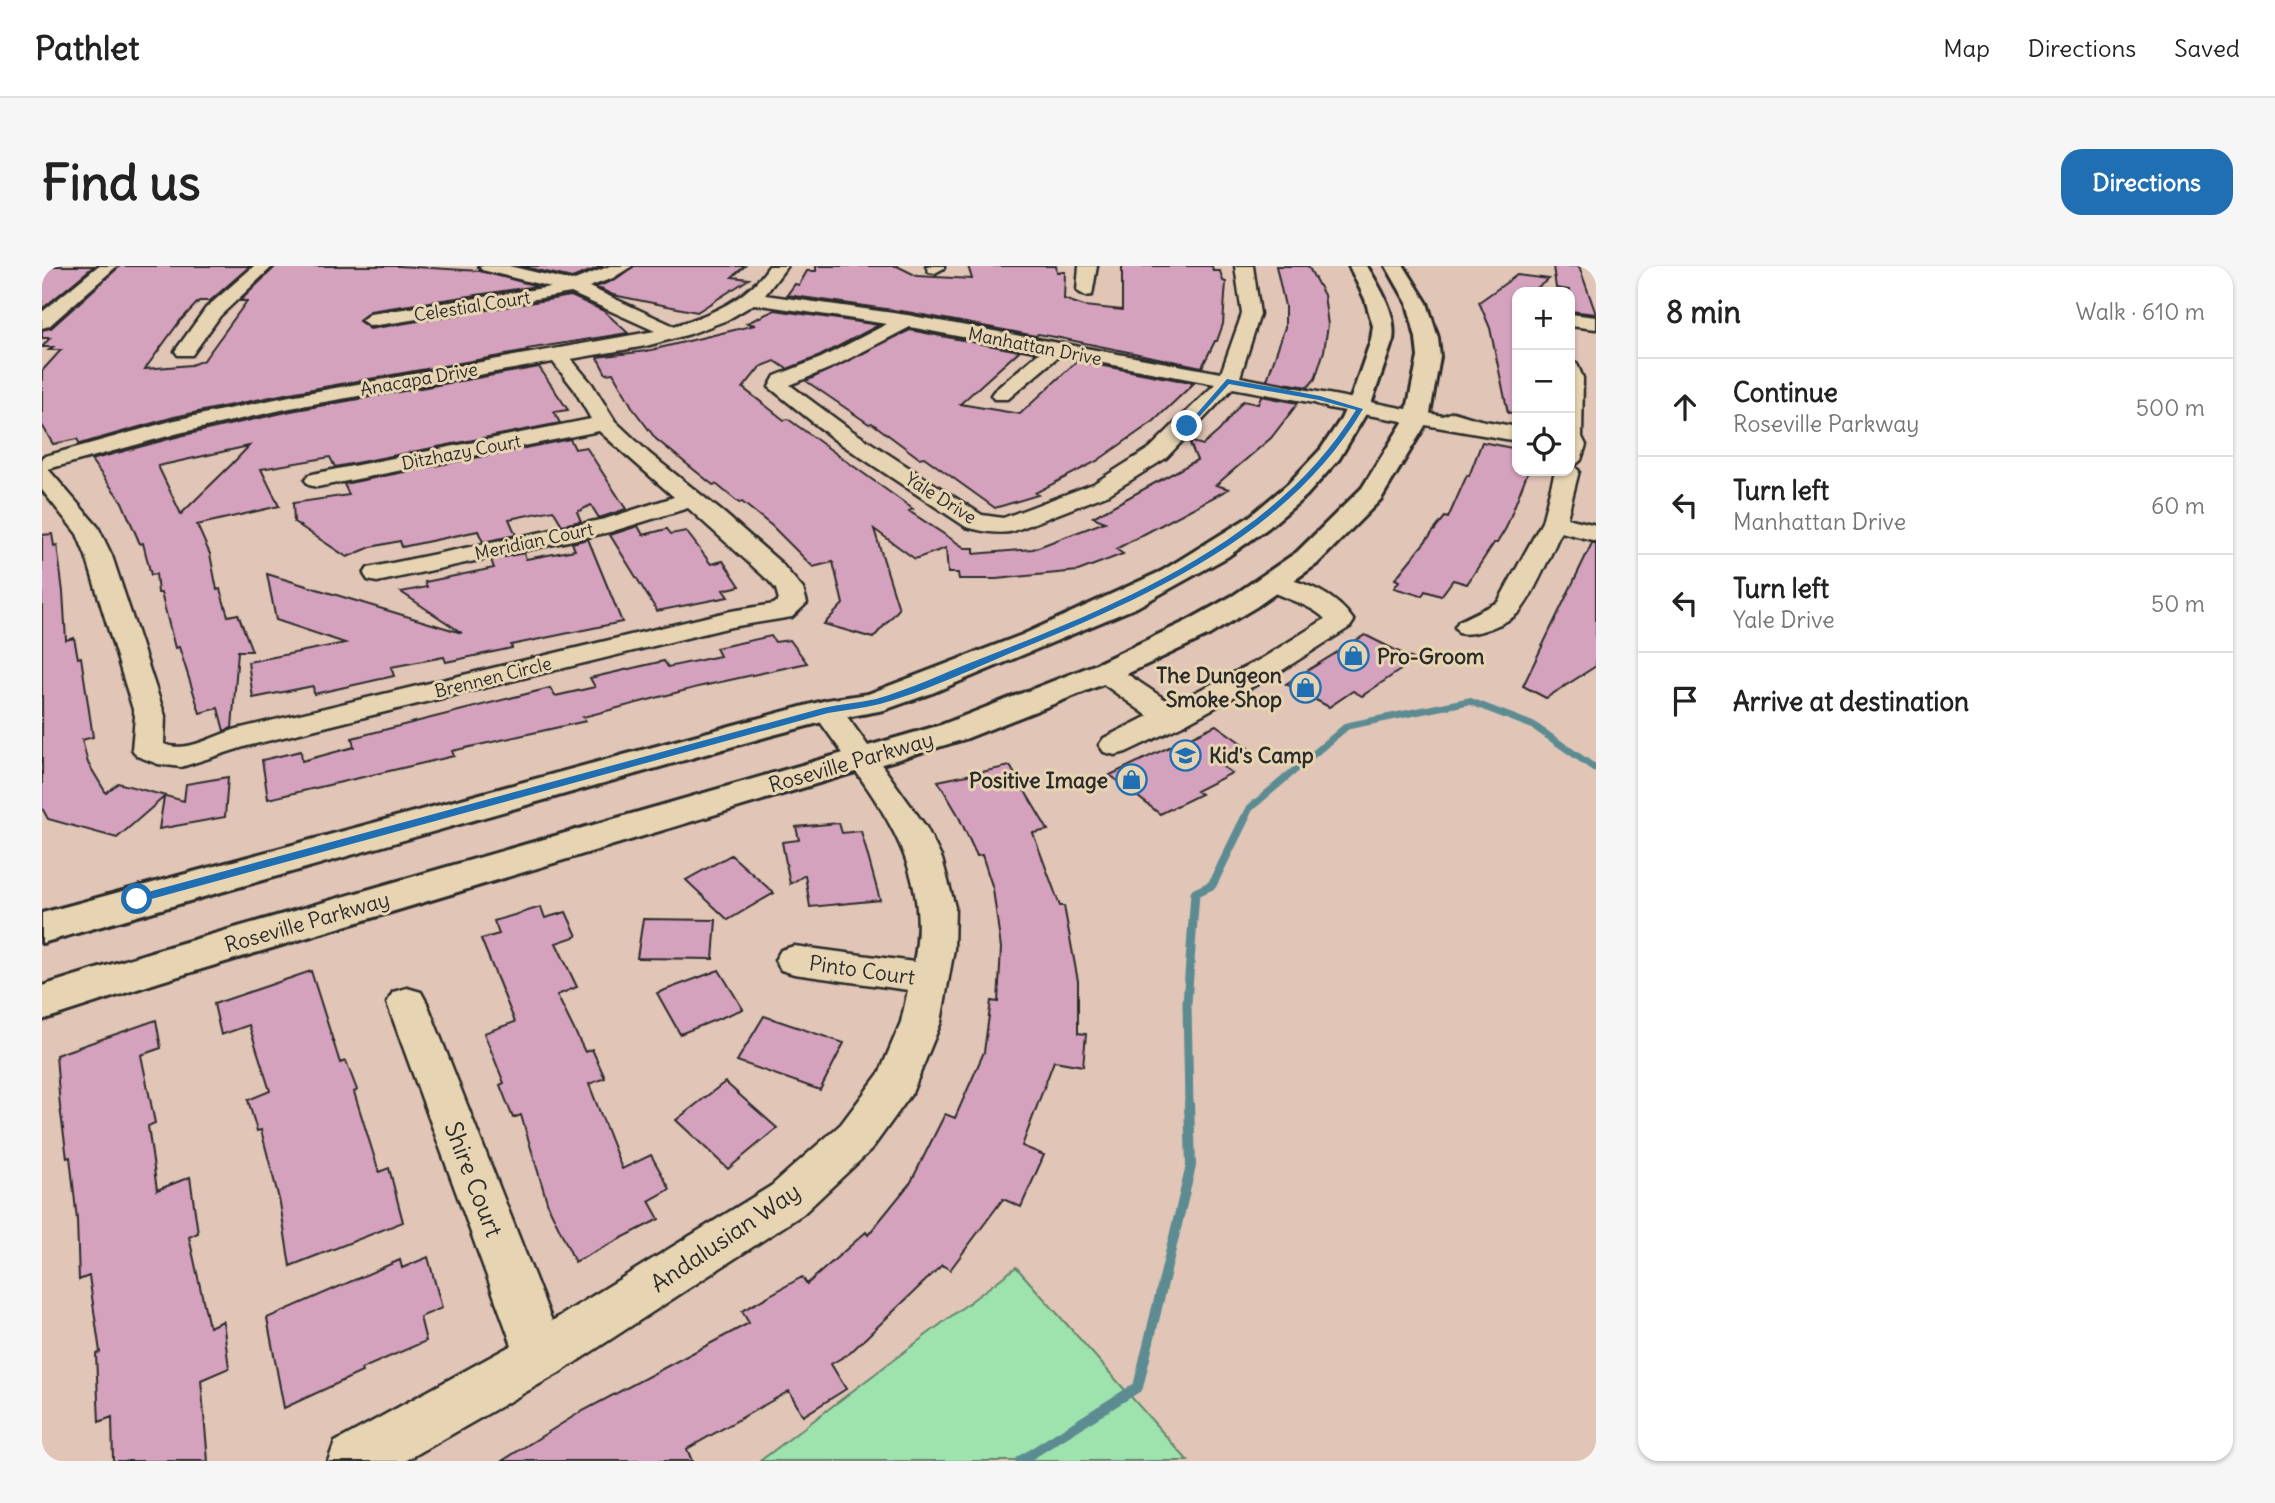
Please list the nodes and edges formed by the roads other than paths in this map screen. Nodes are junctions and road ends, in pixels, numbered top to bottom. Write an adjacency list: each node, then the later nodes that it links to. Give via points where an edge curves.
1 (108, 266): 16 (street)
2 (264, 266): 20 (street, via 213,312)
3 (488, 266): 10 (street)
4 (623, 266): 10 (street, Celestial Court)
5 (778, 266): 12 (street, Anacapa Drive)
6 (1088, 266): 11 (street)
7 (1244, 266): 24 (street, via 1251,314)
8 (1358, 266): 26 (main road, via 1369,284 1383,336)
9 (1395, 266): 28 (main road, Roseville Parkway, via 1417,303 1429,358)
10 (573, 287): 13 (street, Celestial Court); 18 (street)
11 (1086, 292)
12 (750, 298): 14 (street, Manhattan Drive); 18 (street, Anacapa Drive)
13 (370, 320)
14 (907, 321): 19 (street, Manhattan Drive); 24 (street, Yale Drive, via 782,380 779,387 843,435 975,522 988,525 1005,526 1101,489 1157,453)
15 (1575, 321): 17 (street)
16 (42, 322)
17 (1596, 323)
18 (672, 332): 21 (street, Anacapa Drive)
19 (1054, 350): 24 (street, Manhattan Drive); 25 (street)
20 (185, 351)
21 (558, 356): 29 (street, Brennen Circle); 32 (street, Anacapa Drive, via 279,404)
22 (1575, 374): 23 (street)
23 (1596, 381)
24 (1227, 382): 26 (street, Manhattan Drive)
25 (1001, 395)
26 (1361, 406): 28 (street, Manhattan Drive); 43 (main road, via 1329,455 1294,491 1241,534 1180,572 988,659 878,701)
27 (1572, 413): 31 (street)
28 (1406, 414): 30 (street, Manhattan Drive); 40 (main road, Roseville Parkway, via 1372,493)
29 (605, 423): 35 (street, Ditzhazy Court); 36 (street, Brennen Circle)
30 (1512, 433)
31 (1577, 449)
32 (42, 464)
33 (42, 475): 36 (street, Brennen Circle, via 89,533 99,556 150,716 148,748 160,757 185,757 237,739 718,622 782,611 793,603 788,583)
34 (1566, 476): 37 (street)
35 (317, 480)
36 (690, 500): 39 (street, Meridian Court, via 610,524)
37 (1555, 522): 38 (street); 41 (street, via 1509,607)
38 (1596, 533)
39 (377, 574)
40 (1275, 583): 42 (main road, Roseville Parkway, via 1198,628); 44 (street, via 1322,602 1340,621 1271,665)
41 (1469, 627)
42 (1105, 673): 44 (street); 46 (main road, Roseville Parkway, via 953,732)
43 (827, 710): 46 (street, Andalusian Way); 47 (main road)
44 (1172, 718): 45 (street)
45 (1115, 745)
46 (861, 760): 49 (street, Andalusian Way, via 909,827 925,859 937,907); 50 (main road, Roseville Parkway)
47 (42, 928)
48 (794, 960): 49 (street, Pinto Court)
49 (930, 979): 52 (street, Andalusian Way, via 921,1022 897,1081 856,1137 787,1200)
50 (42, 1003)
51 (407, 1003): 52 (street, Shire Court)
52 (541, 1356): 53 (street, Andalusian Way)
53 (354, 1461)

